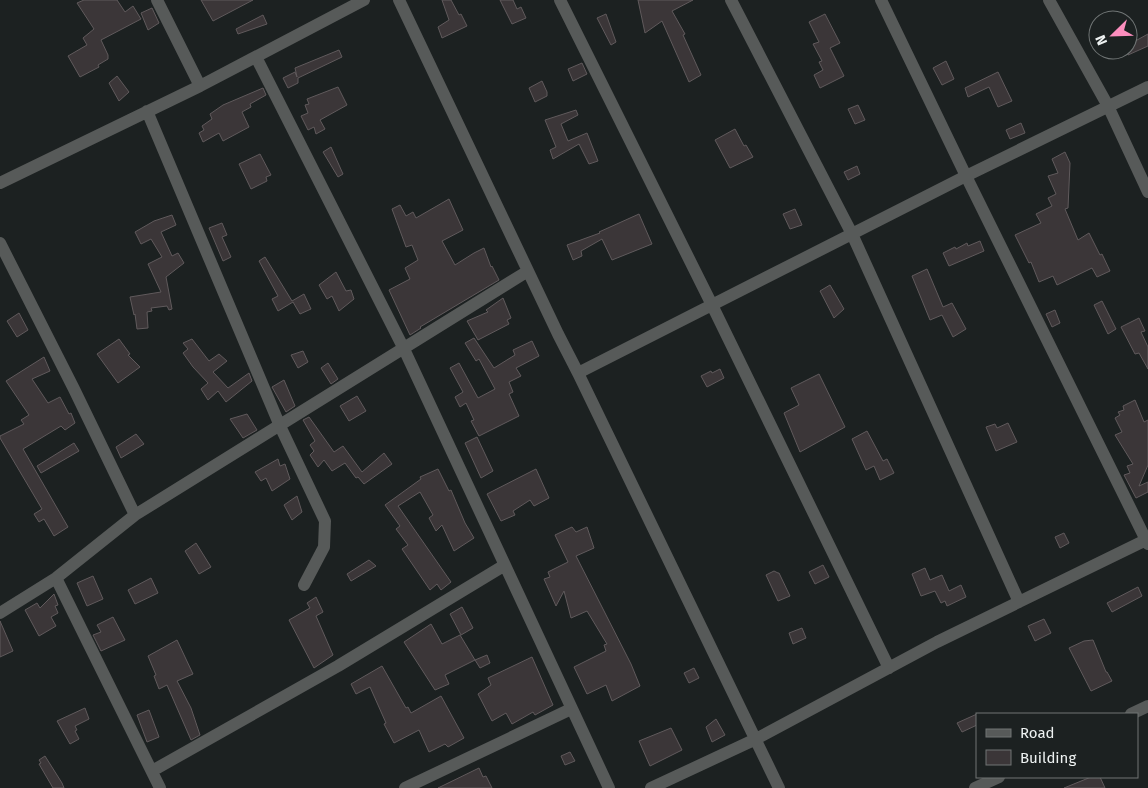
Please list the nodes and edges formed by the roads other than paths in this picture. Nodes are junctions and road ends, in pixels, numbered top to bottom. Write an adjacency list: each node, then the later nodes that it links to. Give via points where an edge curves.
1 (157, 0): 9 (street)
2 (364, 0): 8 (street)
3 (399, 0): 18 (street)
4 (560, 0): 19 (street)
5 (731, 0): 16 (street)
6 (881, 0): 13 (street)
7 (1049, 0): 11 (street)
8 (256, 57): 9 (street); 20 (street)
9 (200, 86): 12 (street)
10 (1148, 87): 11 (street)
11 (1108, 106): 13 (street); 15 (street)
12 (147, 111): 14 (street); 22 (street)
13 (966, 176): 16 (street); 24 (street)
14 (0, 183)
15 (1148, 192)
16 (852, 234): 19 (street); 28 (street)
17 (0, 244): 23 (street)
18 (528, 271): 20 (street); 21 (street)
19 (712, 305): 21 (street); 30 (street)
20 (404, 349): 22 (street); 25 (street)
21 (578, 373): 34 (street)
22 (280, 426): 23 (street); 27 (street, via 325,521 324,547)
23 (134, 515): 26 (street)
24 (1147, 541): 28 (street)
25 (504, 566): 32 (street); 35 (street, via 338,666)
26 (56, 578): 29 (street); 35 (street)
27 (304, 585)
28 (1019, 602): 30 (street)
29 (0, 613)
30 (889, 668): 34 (street)
31 (1148, 706): 33 (street)
32 (571, 709): 38 (street); 39 (street)
33 (1133, 713)
34 (756, 740): 40 (street); 41 (street)
35 (152, 771): 37 (street)
36 (997, 778): 42 (street)
37 (160, 788)
38 (405, 788)
39 (609, 788)
40 (651, 788)
41 (779, 788)
42 (975, 788)

